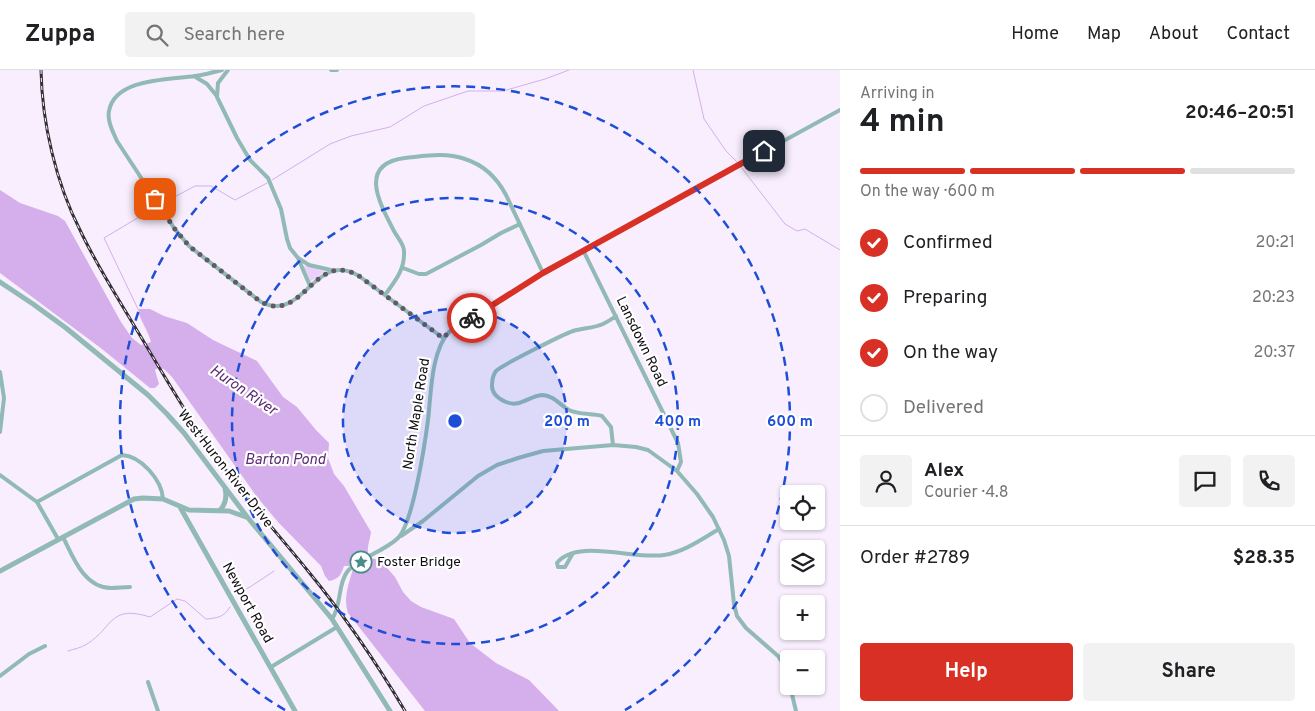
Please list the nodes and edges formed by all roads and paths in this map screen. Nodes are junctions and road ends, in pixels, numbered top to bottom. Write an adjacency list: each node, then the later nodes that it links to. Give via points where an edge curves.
1 (222, 70): 5 (street)
2 (228, 70): 6 (street, via 218,82)
3 (332, 70): 4 (street)
4 (337, 70)
5 (194, 76): 6 (street, via 207,84); 15 (street, via 135,85 122,91 108,112 117,140 189,246 261,302 278,307 288,304)
6 (218, 97): 10 (street, via 250,160 268,178 281,210 290,248)
7 (840, 110): 9 (street)
8 (520, 224): 11 (street, via 426,274); 11 (street, via 500,183 482,167 448,154 395,159 384,164 375,182 380,203 404,249); 13 (street)
9 (584, 252): 13 (street); 17 (street, Lansdown Road)
10 (298, 258): 12 (street, via 309,265); 15 (street)
11 (403, 268): 16 (street)
12 (332, 270): 15 (street); 16 (street, via 353,272)
13 (543, 273): 18 (street)
14 (0, 282): 24 (street, West Huron River Drive, via 59,323 148,395 184,433)
15 (310, 286)
16 (384, 295): 18 (street)
17 (616, 316): 21 (street, via 602,325 560,336 505,363 496,370 492,384 496,396 505,402 518,404 543,395 569,410 602,416 611,427); 22 (street, Lansdown Road, via 678,443 681,462)
18 (443, 338): 32 (street, North Maple Road, via 436,359 420,470 404,529)
19 (0, 372): 20 (street, via 4,398)
20 (0, 432)
21 (614, 445): 22 (street, via 648,450); 32 (street, via 543,452 498,466 478,476)
22 (677, 471): 30 (street, via 697,494)
23 (0, 475): 26 (street)
24 (224, 485): 28 (street, via 226,503); 29 (street, West Huron River Drive)
25 (163, 499): 26 (street, via 160,485 145,466 130,456 122,455); 27 (street); 31 (street, via 130,501)
26 (37, 502): 31 (street)
27 (180, 507): 28 (street, via 198,511); 40 (street, Newport Road)
28 (220, 510): 29 (street)
29 (248, 518): 36 (street, West Huron River Drive)
30 (719, 529): 33 (street, via 677,552 664,555); 39 (street, via 729,556 738,616)
31 (60, 538): 34 (street); 35 (street, via 80,570 94,584 110,588)
32 (397, 539): 36 (street, via 351,568 344,577)
33 (573, 553): 33 (street, via 565,567 558,567 557,561)
34 (0, 571)
35 (130, 587)
36 (332, 619): 37 (street, West Huron River Drive)
37 (337, 627): 40 (street); 46 (street, West Huron River Drive)
38 (45, 646): 41 (street)
39 (780, 661)
40 (270, 667): 45 (street, Newport Road)
41 (0, 676)
42 (148, 682): 44 (street)
43 (792, 695): 47 (street)
44 (158, 711)
45 (295, 711)
46 (390, 711)
47 (796, 711)

